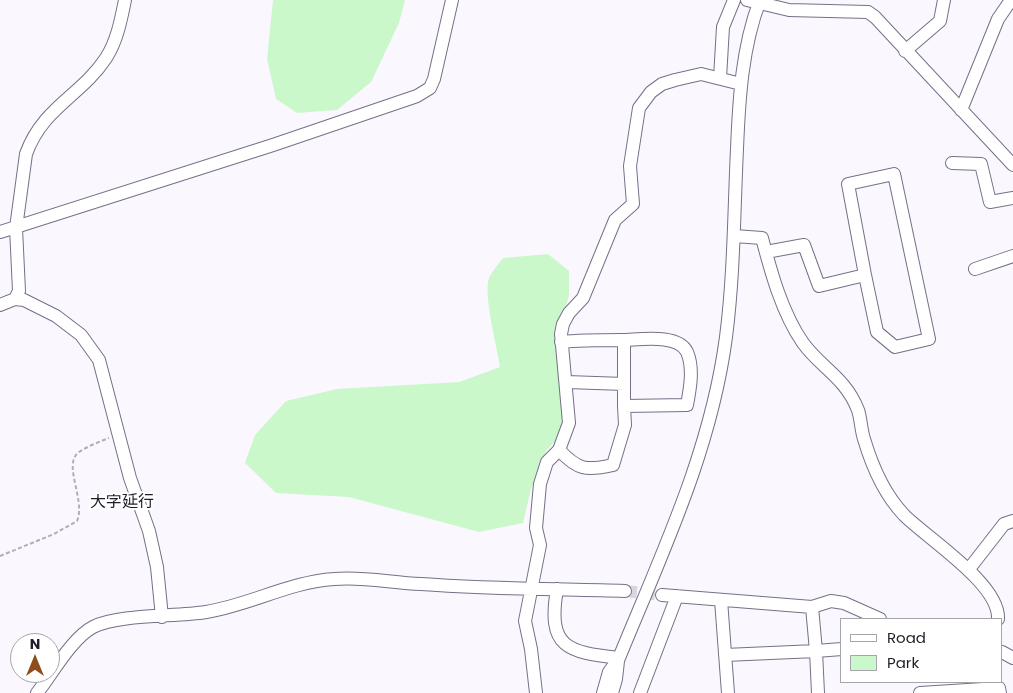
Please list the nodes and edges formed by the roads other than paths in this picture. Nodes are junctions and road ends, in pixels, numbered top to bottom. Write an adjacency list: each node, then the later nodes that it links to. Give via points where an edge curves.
1 (125, 0): 14 (street, via 107,56 94,73 47,116 30,142)
2 (452, 0): 14 (street, via 434,79 430,88 417,96)
3 (734, 0): 8 (street, via 723,27)
4 (944, 0): 7 (street, via 940,21)
5 (1011, 0): 10 (street, via 998,19)
6 (755, 1): 7 (street, via 788,10 868,12); 9 (street)
7 (905, 50): 10 (street)
8 (720, 78): 9 (street); 24 (street, via 701,74 662,84 639,108 630,166 633,204 615,220 583,298 563,324)
9 (741, 84): 16 (street)
10 (961, 110): 12 (street)
11 (952, 163): 13 (street, via 981,164 990,202)
12 (1013, 165)
13 (1013, 198)
14 (16, 228): 15 (street); 21 (street, via 19,292)
15 (0, 232)
16 (734, 236): 17 (street, via 762,238); 44 (street, via 724,347 702,450)
17 (766, 252): 20 (street, via 804,245 819,286); 30 (street, via 802,342 840,379 858,410 864,440 884,488 915,525)
18 (1013, 256): 19 (street, via 992,259)
19 (975, 270)
20 (864, 274): 20 (street, via 877,332 895,347 929,339 894,174 848,184)
21 (14, 299): 22 (street); 38 (street, via 24,300 72,327 91,346 104,370 130,478 149,532 157,567)
22 (0, 305)
23 (624, 340): 24 (street); 26 (street); 27 (street, via 666,339 683,348 687,353 691,384 687,405)
24 (561, 342): 25 (street)
25 (567, 382): 26 (street); 28 (street, via 568,423)
26 (624, 384): 27 (street)
27 (624, 406): 28 (street, via 624,426 613,464 584,467 573,464)
28 (559, 450): 31 (street, via 547,462 540,484 536,528 540,545)
29 (1013, 521): 30 (street, via 1004,524)
30 (968, 569): 40 (street, via 995,604)
31 (533, 587): 32 (street); 38 (street, via 336,578 286,587 209,611); 48 (street, via 525,621)
32 (557, 589): 33 (street); 44 (street, via 554,619 561,640 571,649 586,654)
33 (625, 591)
34 (662, 595): 35 (street)
35 (676, 596): 36 (street); 51 (street)
36 (720, 600): 37 (street); 43 (street)
37 (812, 607): 39 (street, via 831,601 844,603); 42 (street)
38 (162, 617): 47 (street, via 124,620 92,628 72,647)
39 (878, 618)
40 (998, 618)
41 (840, 649): 42 (street)
42 (816, 651): 43 (street); 53 (street)
43 (725, 655): 52 (street)
44 (619, 658): 49 (street, via 609,672); 50 (street)
45 (952, 686): 46 (street); 54 (street)
46 (999, 687)
47 (37, 693)
48 (536, 693)
49 (602, 693)
50 (612, 693)
51 (640, 693)
52 (728, 693)
53 (818, 693)
54 (920, 693)

